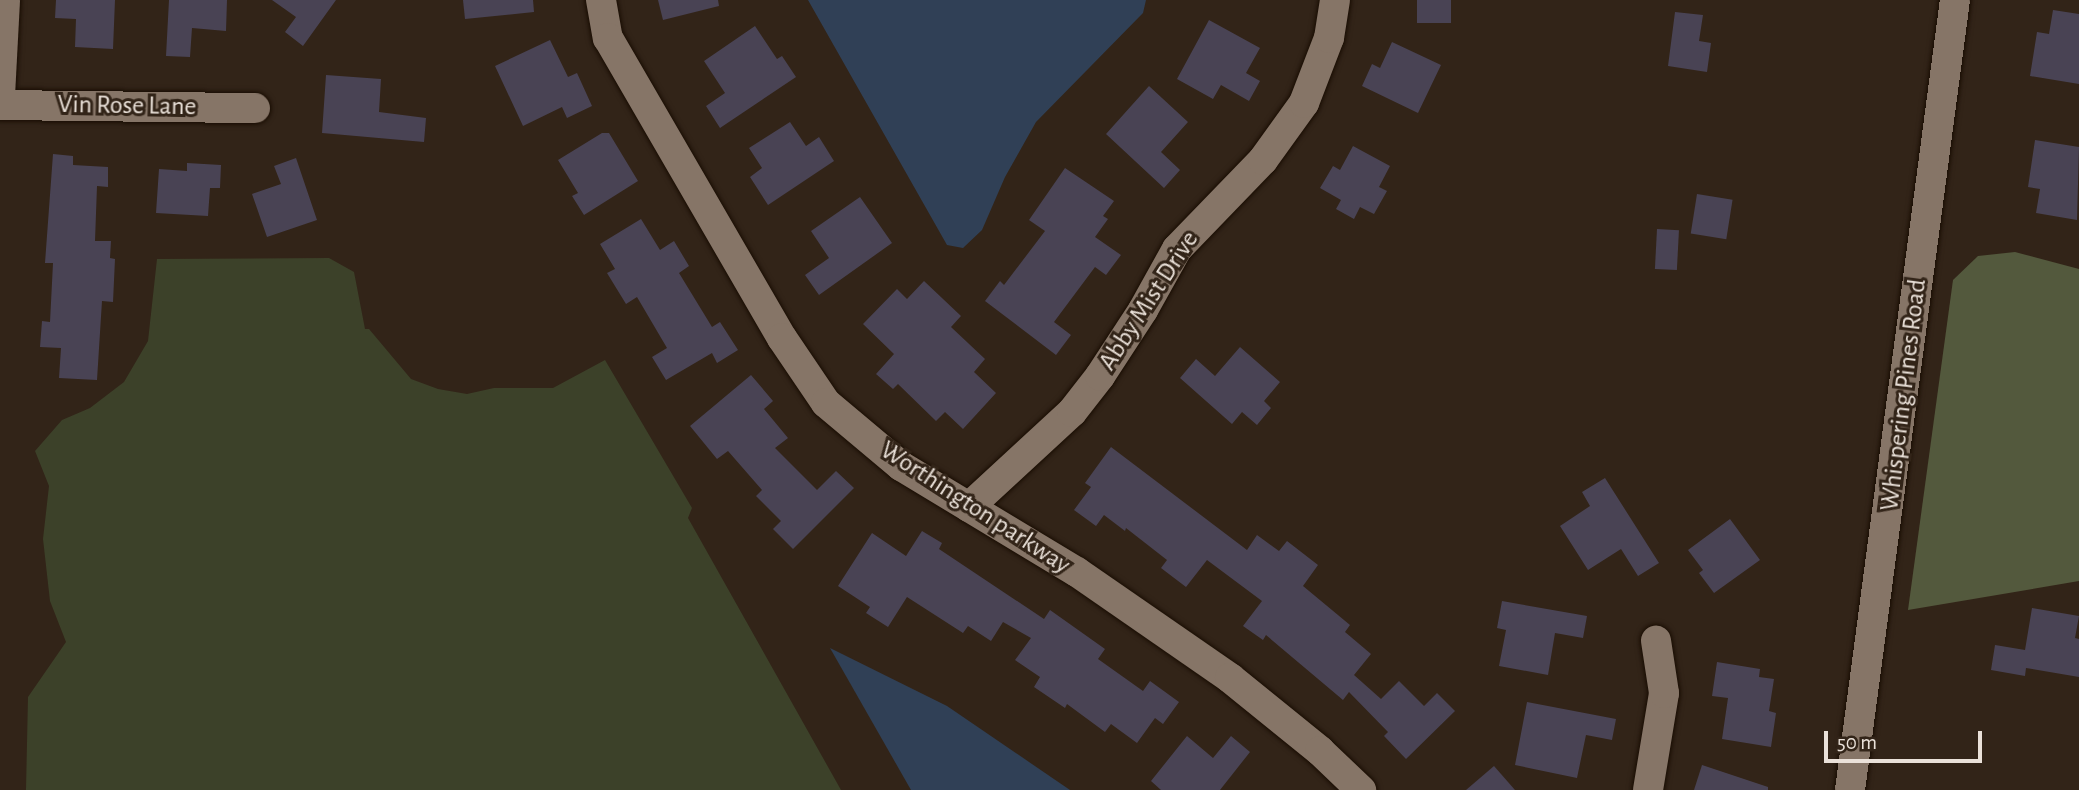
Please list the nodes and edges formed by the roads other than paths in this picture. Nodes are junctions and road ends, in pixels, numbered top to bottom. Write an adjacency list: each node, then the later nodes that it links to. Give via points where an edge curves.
1 (5, 0): 5 (street)
2 (601, 0): 8 (street, Worthington parkway, via 608,38 782,338 826,403 901,466)
3 (1335, 0): 8 (street, Abby Mist Drive, via 1329,38 1304,103 1263,160 1177,249 1122,343 1072,412)
4 (1955, 0): 12 (street, Whispering Pines Road)
5 (0, 96)
6 (0, 105): 7 (street, Vin Rose Lane)
7 (255, 108)
8 (969, 507): 10 (street, Worthington parkway, via 1077,572 1230,678)
9 (1656, 641): 11 (street, via 1664,693)
10 (1361, 790)
11 (1648, 790)
12 (1850, 790)

